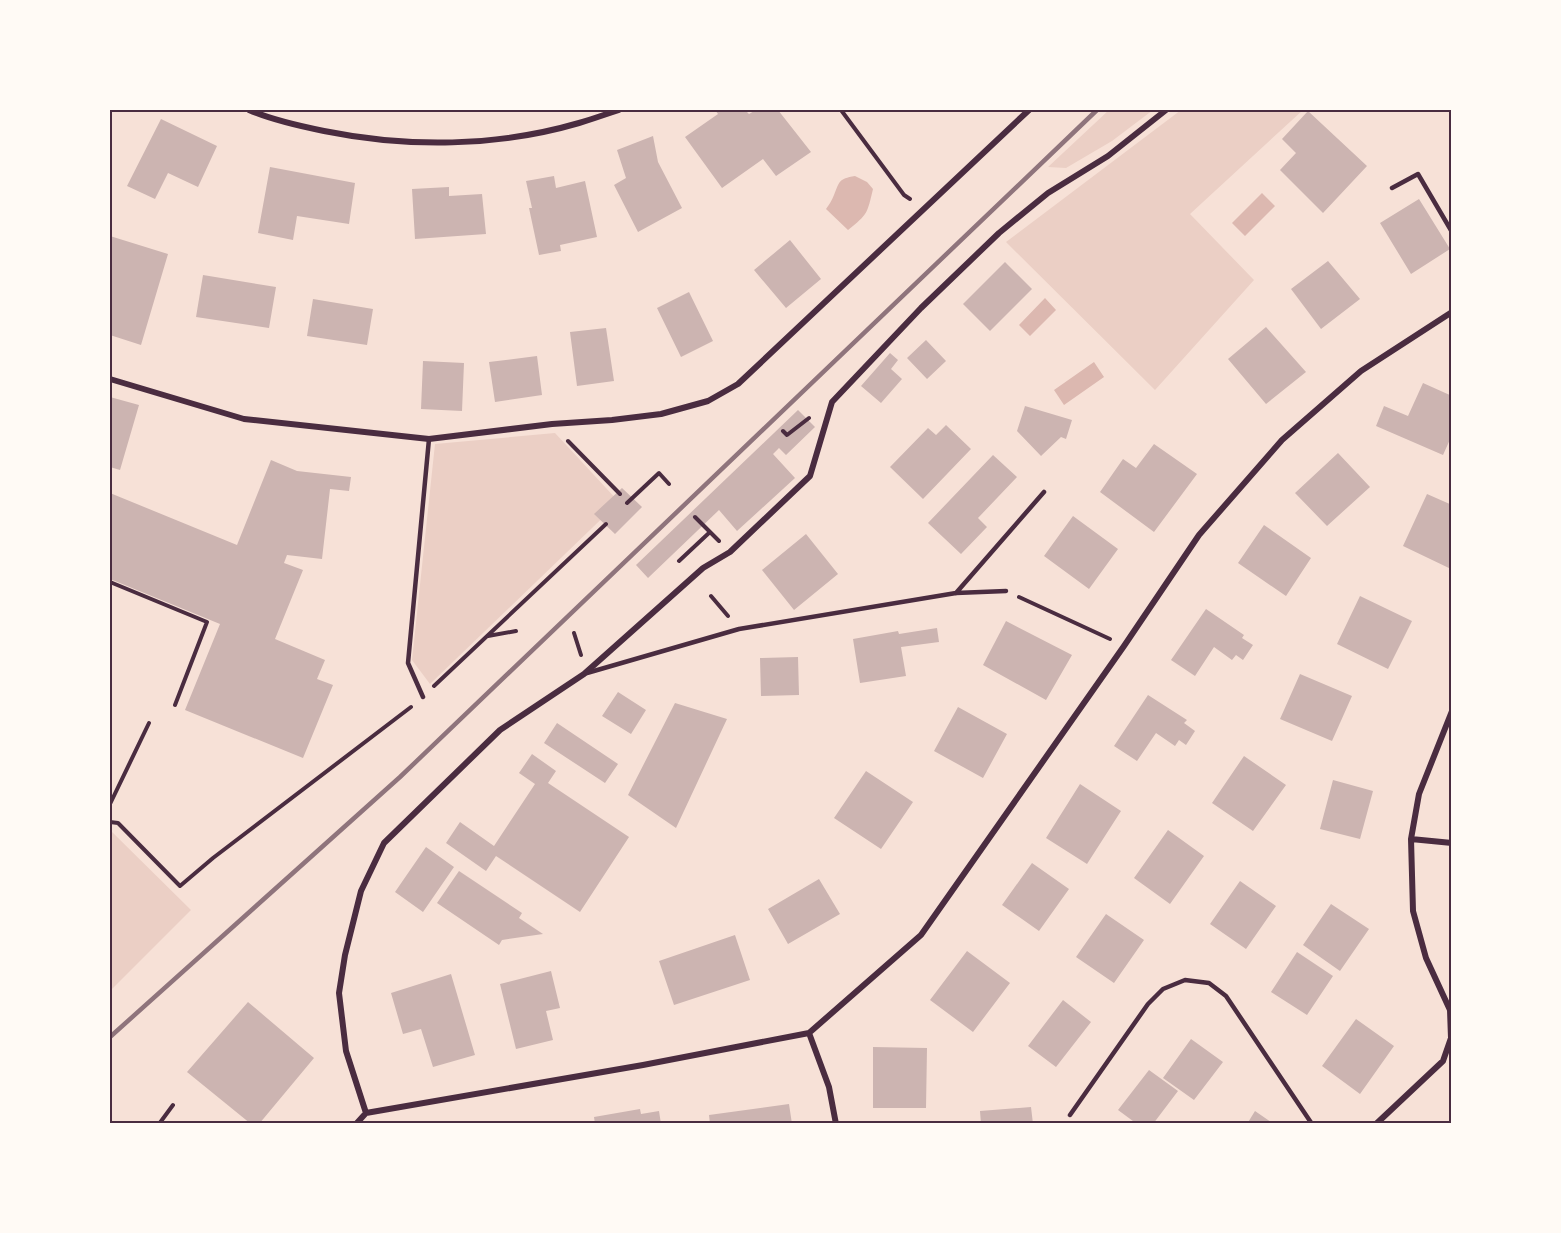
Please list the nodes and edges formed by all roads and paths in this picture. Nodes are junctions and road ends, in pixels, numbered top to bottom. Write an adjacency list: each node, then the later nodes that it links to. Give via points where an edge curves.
1 (249, 110): 2 (street, via 347,136 441,143 534,132)
2 (619, 110)
3 (841, 110): 7 (path, via 904,195)
4 (1029, 110): 7 (street)
5 (1166, 110): 32 (street, via 1108,156 1048,193 999,233 928,301 832,402 810,476 730,552 703,568)
6 (1392, 188): 8 (lane, via 1418,174)
7 (924, 209): 13 (street, via 738,384 708,401 661,414)
8 (1452, 232)
9 (1452, 312): 30 (street, via 1362,371 1282,440 1198,535)
10 (110, 379): 14 (street, via 244,419)
11 (800, 415): 12 (path)
12 (806, 421)
13 (552, 424): 14 (street); 17 (path)
14 (429, 439): 33 (lane, via 408,663)
15 (669, 484): 18 (path, via 659,473)
16 (1044, 492): 24 (lane)
17 (620, 494)
18 (627, 503)
19 (695, 517): 21 (path, via 710,532)
20 (606, 524): 29 (path)
21 (680, 561)
22 (110, 582): 34 (path, via 207,622)
23 (1006, 591): 24 (lane); 30 (path)
24 (956, 593): 26 (lane)
25 (711, 596): 26 (path)
26 (739, 629): 32 (lane)
27 (516, 632): 29 (path)
28 (574, 633): 31 (path)
29 (487, 636): 33 (path)
30 (1124, 646): 41 (street, via 921,935)
31 (581, 655)
32 (584, 674): 43 (street, via 500,730 384,843 361,891 339,993 346,1051)
33 (423, 697): 38 (path, via 180,886 118,823)
34 (175, 705)
35 (1452, 711): 39 (street, via 1419,794)
36 (149, 723): 37 (path)
37 (110, 804)
38 (110, 822)
39 (1411, 839): 40 (street); 49 (street, via 1413,911 1426,958 1450,1010 1451,1038 1443,1061)
40 (1452, 843)
41 (809, 1033): 43 (street); 47 (street, via 829,1087)
42 (173, 1105): 45 (path)
43 (366, 1113): 46 (street)
44 (1070, 1115): 48 (lane, via 1148,1004 1163,989 1185,980 1209,983 1226,996)
45 (159, 1124)
46 (356, 1124)
47 (836, 1124)
48 (1312, 1124)
49 (1376, 1124)

